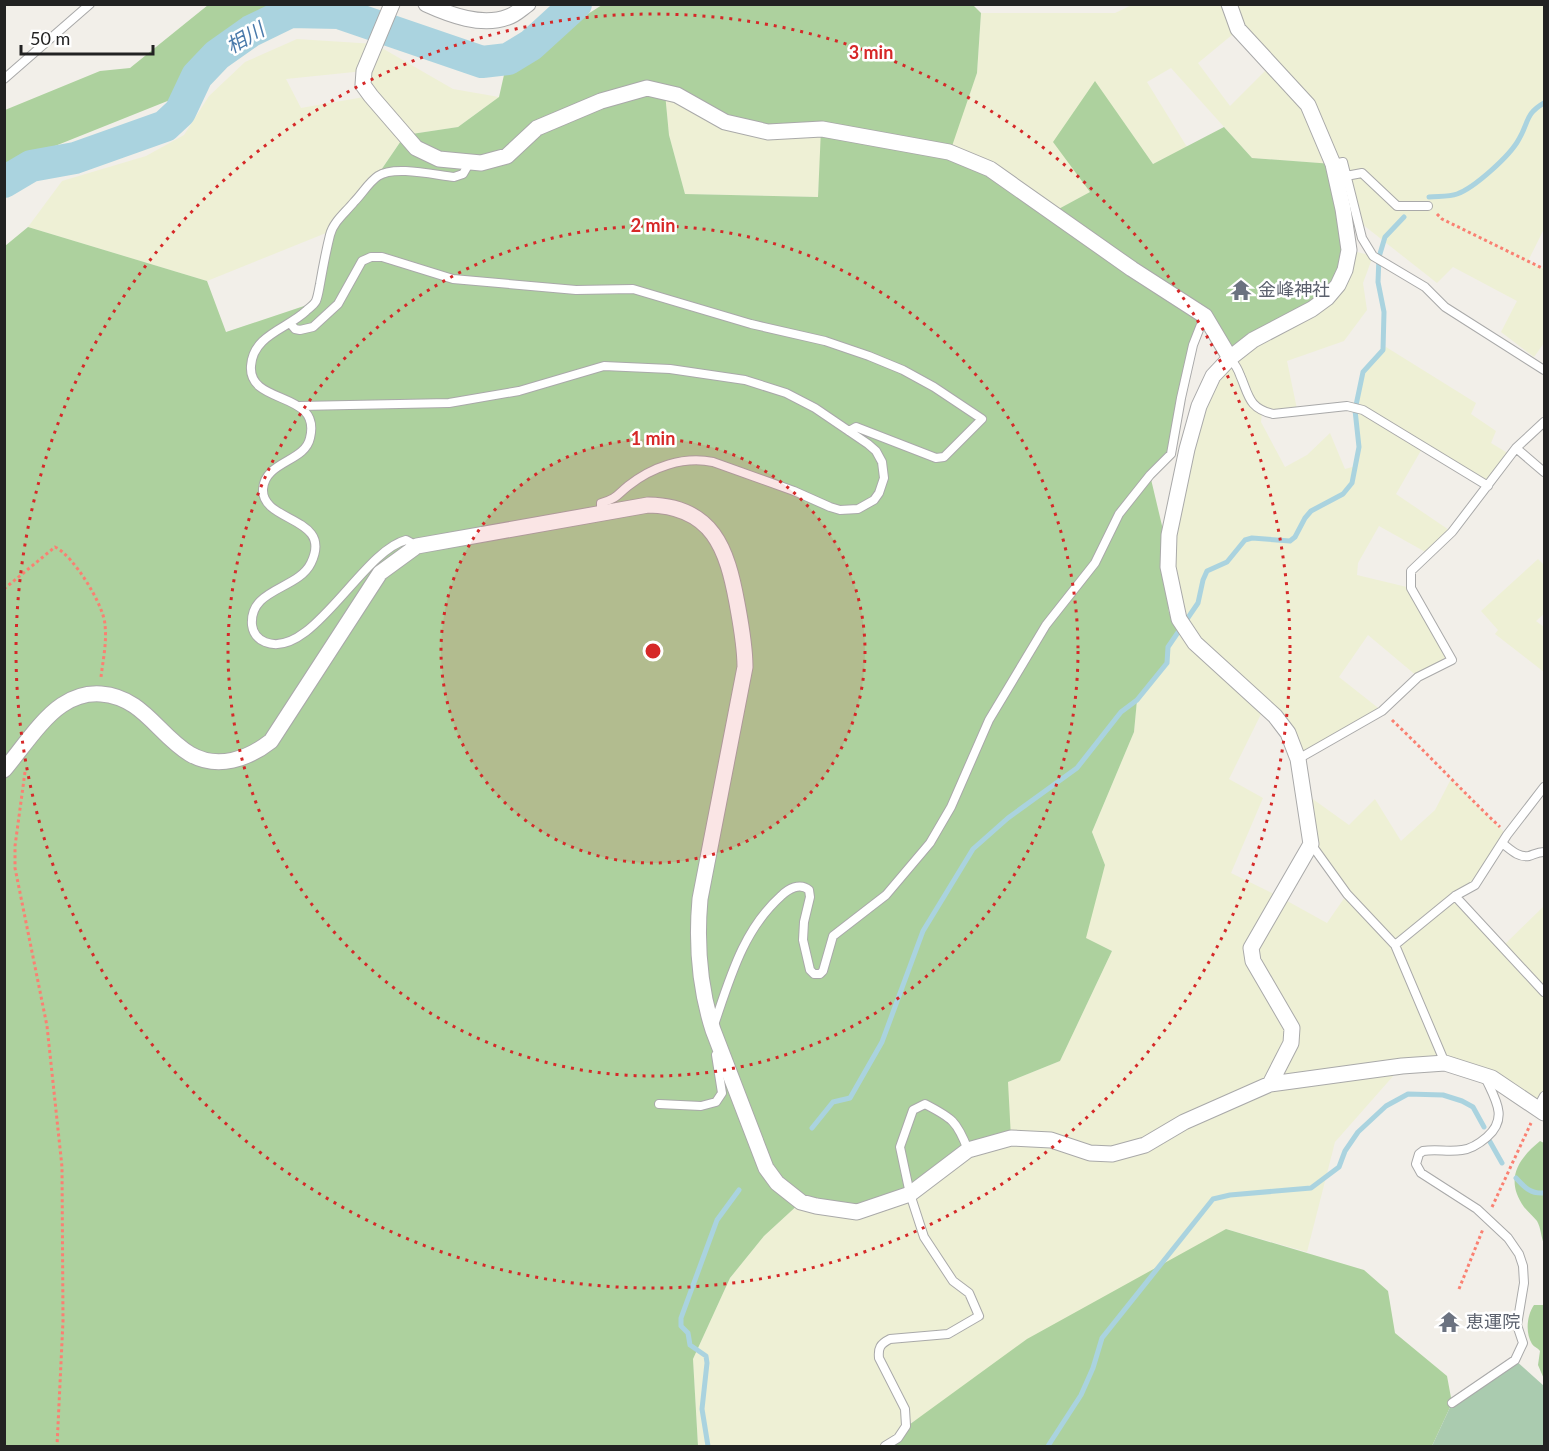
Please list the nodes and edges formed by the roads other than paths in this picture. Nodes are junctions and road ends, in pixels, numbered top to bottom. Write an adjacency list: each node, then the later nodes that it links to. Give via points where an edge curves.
1 (90, 4): 6 (lane)
2 (392, 4): 7 (street, via 364,71 363,85 416,148 439,159)
3 (426, 4): 4 (street, via 446,14 495,21 510,17)
4 (528, 4)
5 (1229, 4): 8 (street, via 1238,29 1308,105)
6 (4, 80)
7 (470, 162): 11 (street, via 507,156 537,128 601,100 647,88 677,95 725,122 768,132 822,129 949,152 990,169); 12 (lane, via 463,174 454,177 394,170 377,176 334,225 316,302)
8 (1332, 164): 9 (lane, via 1343,162); 13 (street, via 1349,250 1338,285 1312,309 1254,340)
9 (1346, 176): 10 (lane, via 1362,173 1397,206); 14 (lane, via 1362,238 1373,256 1425,287 1445,308)
10 (1428, 206)
11 (1205, 316): 13 (street); 32 (lane, via 1193,345 1171,454 1119,513 1095,563 1046,625 989,720 951,807 930,843 886,895 833,936 820,974 810,970 803,940 809,891 799,886 787,890 768,907 746,938)
12 (290, 323): 15 (lane, via 263,339 250,368 252,377 266,392); 17 (lane, via 300,330 313,327 338,304 362,261 371,257 453,279 576,290 633,289 869,356 934,387 982,420 944,457 936,458 856,427)
13 (1230, 358): 20 (lane, via 1249,399 1262,412 1347,406 1363,410); 23 (street, via 1213,376 1199,406 1168,535 1168,567 1183,625 1195,643 1275,716 1288,733)
14 (1545, 370)
15 (300, 406): 17 (lane, via 449,403 519,391 615,365 670,369 767,386 815,408); 22 (lane, via 311,427 308,444 272,471 265,479 263,494 282,514 312,533 314,554 306,571 265,596 255,608 252,621 258,638 274,644 298,637 319,621 381,553 406,540)
16 (1545, 422): 18 (lane)
17 (849, 431): 21 (lane, via 876,451 884,469 879,493 858,509 830,507 713,462 693,460 653,470 613,500 601,503)
18 (1516, 448): 19 (lane); 20 (lane)
19 (1545, 472)
20 (1488, 486): 23 (lane, via 1452,532 1411,571 1411,588 1452,660 1418,677 1382,711)
21 (601, 513): 22 (street); 32 (street, via 648,505 687,513 716,537 731,573 745,645 745,667 700,899 697,934 699,967)
22 (417, 546): 24 (street, via 380,573 271,741 258,752 221,762 192,756 141,709 114,695 99,694 62,705)
23 (1298, 759): 27 (street)
24 (4, 770)
25 (1545, 787): 26 (lane)
26 (1502, 843): 28 (lane, via 1520,856); 29 (lane, via 1475,885)
27 (1311, 844): 30 (lane, via 1347,894); 35 (street, via 1251,948 1253,961 1292,1029 1291,1043)
28 (1545, 852)
29 (1455, 896): 30 (lane); 31 (lane)
30 (1395, 945): 33 (lane)
31 (1545, 992)
32 (713, 1030): 36 (lane, via 722,1094 716,1102 701,1106); 39 (street, via 766,1168 788,1193 801,1202 857,1212)
33 (1445, 1064): 34 (street); 35 (street)
34 (1485, 1076): 37 (street); 40 (lane, via 1498,1107 1496,1130 1465,1150 1424,1151 1416,1164 1421,1173 1477,1209 1519,1254 1524,1283 1517,1325 1523,1343 1515,1360)
35 (1270, 1084): 38 (street, via 1184,1122 1145,1146 1112,1154 1090,1153 1051,1140 1011,1138)
36 (659, 1104)
37 (1542, 1106)
38 (968, 1150): 39 (street); 39 (lane, via 960,1128 948,1115 926,1104 913,1110 900,1147)
39 (910, 1194): 41 (lane, via 924,1237 953,1281 969,1293 979,1316 948,1334 890,1339 878,1349 905,1409 906,1426 898,1438)
40 (1452, 1403)
41 (885, 1446)

